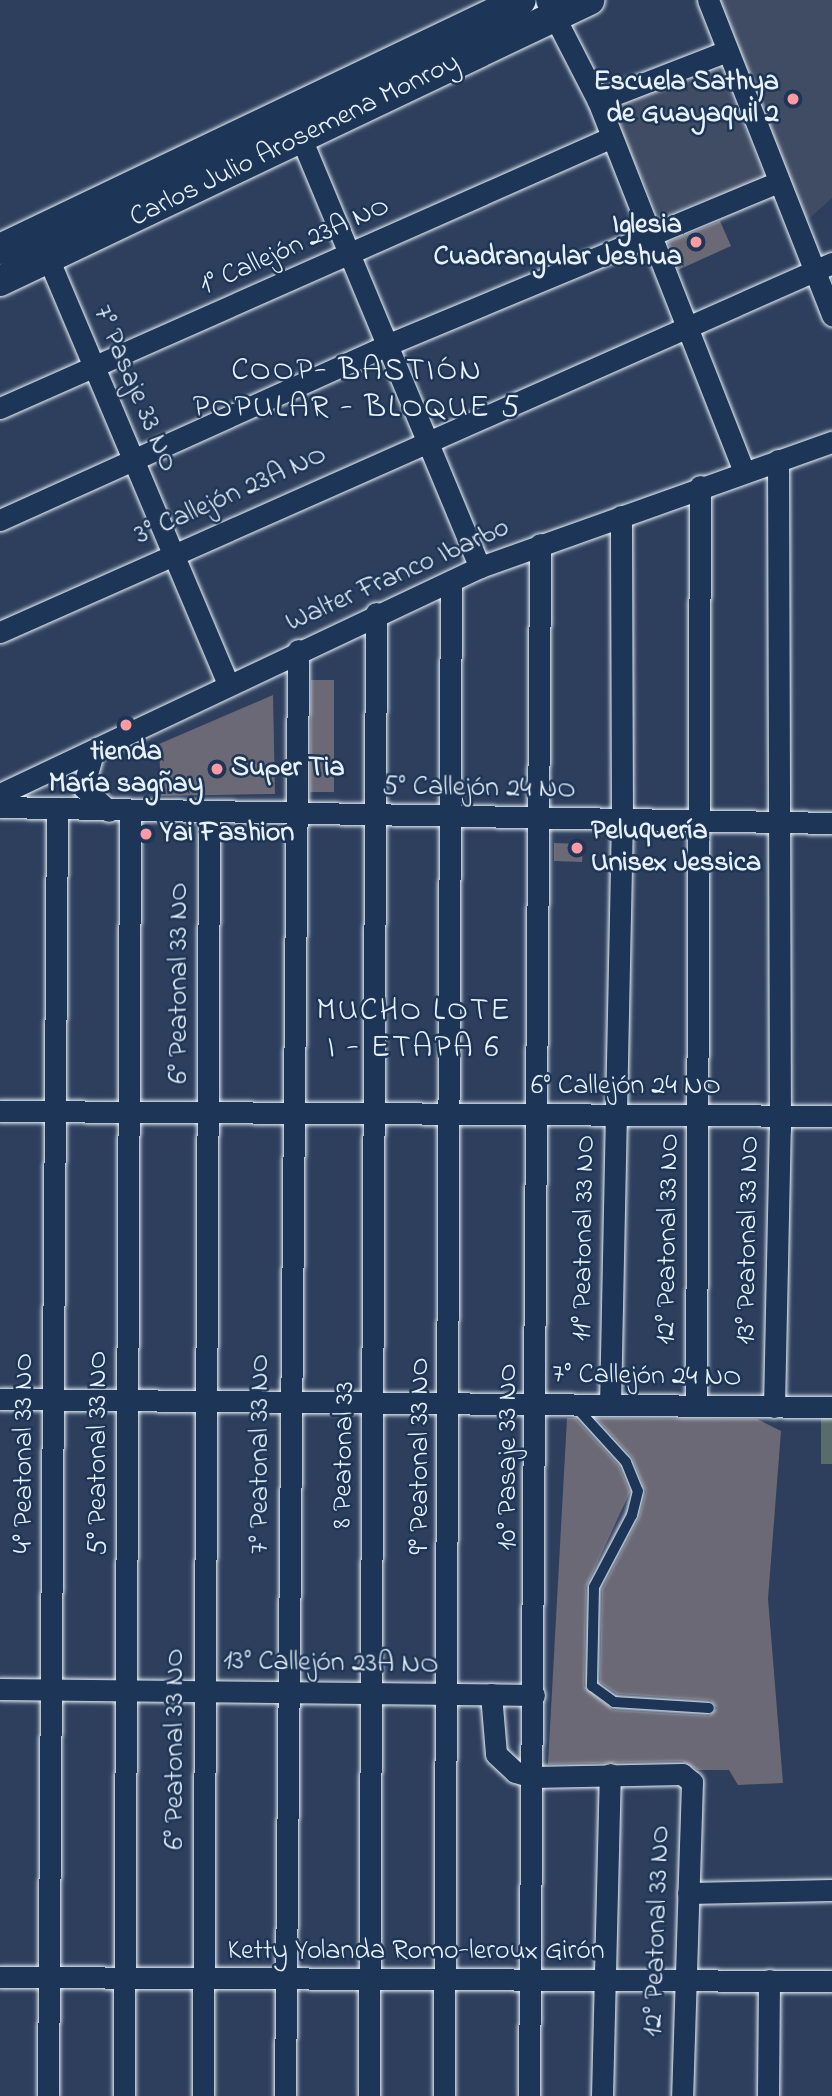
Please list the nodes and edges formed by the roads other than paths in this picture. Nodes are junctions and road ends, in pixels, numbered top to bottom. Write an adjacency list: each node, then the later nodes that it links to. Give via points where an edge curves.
1 (521, 0): 10 (main road, Carlos Julio Arosemena Monroy)
2 (589, 0): 4 (main road, Carlos Julio Arosemena Monroy)
3 (708, 0): 5 (street)
4 (549, 9): 6 (street); 8 (main road, Carlos Julio Arosemena Monroy)
5 (727, 51): 6 (street); 9 (street)
6 (597, 101): 7 (street)
7 (612, 137): 11 (street); 13 (street, 1° Callejón 23A NO)
8 (302, 138): 13 (street); 14 (main road, Carlos Julio Arosemena Monroy)
9 (779, 182): 11 (street); 15 (street)
10 (37, 231): 12 (main road, Carlos Julio Arosemena Monroy); 14 (street, 7° Pasaje 33 NO)
11 (652, 232): 18 (street); 19 (street)
12 (0, 249)
13 (352, 252): 19 (street); 20 (street, 1° Callejón 23A NO)
14 (48, 258): 16 (main road, Carlos Julio Arosemena Monroy); 20 (street, 7° Pasaje 33 NO)
15 (824, 267): 17 (street); 18 (street, 3° Callejón 23A NO)
16 (0, 281)
17 (832, 315)
18 (688, 325): 22 (street, 3° Callejón 23A NO); 26 (street)
19 (389, 344): 22 (street); 24 (street)
20 (93, 367): 21 (street, 1° Callejón 23A NO); 24 (street, 7° Pasaje 33 NO)
21 (0, 408)
22 (428, 440): 31 (street, 3° Callejón 23A NO); 32 (street)
23 (832, 442): 25 (street, Walter Franco Ibarbo)
24 (134, 459): 29 (street); 31 (street, 7° Pasaje 33 NO)
25 (778, 460): 26 (street, Walter Franco Ibarbo); 50 (street, 13° Peatonal 33 NO)
26 (744, 472): 27 (street, Walter Franco Ibarbo)
27 (700, 486): 28 (street, Walter Franco Ibarbo); 49 (street, 12° Peatonal 33 NO)
28 (621, 516): 30 (street, Walter Franco Ibarbo); 48 (street, 11° Peatonal 33 NO)
29 (0, 520)
30 (540, 544): 32 (street, Walter Franco Ibarbo); 47 (street, 10° Pasaje 33 NO)
31 (173, 552): 35 (street, 3° Callejón 23A NO); 37 (street, 7° Pasaje 33 NO)
32 (480, 567): 33 (street, Walter Franco Ibarbo)
33 (451, 581): 34 (street, Walter Franco Ibarbo); 46 (street, 9° Peatonal 33 NO)
34 (376, 613): 36 (street, Walter Franco Ibarbo); 45 (street, 8 Peatonal 33)
35 (0, 632)
36 (298, 650): 37 (street, Walter Franco Ibarbo); 44 (street, 7° Peatonal 33 NO)
37 (228, 685): 38 (street, Walter Franco Ibarbo)
38 (93, 753): 39 (street, Walter Franco Ibarbo); 42 (street, via 83,787)
39 (0, 794)
40 (0, 807): 41 (street, 5° Callejón 24 NO)
41 (57, 810): 42 (street, 5° Callejón 24 NO); 53 (street, 4° Peatonal 33 NO)
42 (119, 811): 43 (street, 5° Callejón 24 NO); 54 (street, 5° Peatonal 33 NO)
43 (209, 812): 44 (street, 5° Callejón 24 NO); 55 (street, 6° Peatonal 33 NO)
44 (297, 813): 45 (street, 5° Callejón 24 NO); 56 (street, 7° Peatonal 33 NO)
45 (377, 815): 46 (street, 5° Callejón 24 NO); 57 (street, 8 Peatonal 33)
46 (454, 817): 47 (street, 5° Callejón 24 NO); 58 (street, 9° Peatonal 33 NO)
47 (542, 818): 48 (street, 5° Callejón 24 NO); 59 (street, 10° Pasaje 33 NO)
48 (622, 819): 49 (street, 5° Callejón 24 NO); 60 (street, 11° Peatonal 33 NO)
49 (694, 820): 50 (street, 5° Callejón 24 NO); 61 (street, 12° Peatonal 33 NO)
50 (775, 823): 51 (street, 5° Callejón 24 NO); 62 (street, 13° Peatonal 33 NO)
51 (832, 823)
52 (0, 1111): 53 (street, 6° Callejón 24 NO)
53 (55, 1111): 54 (street, 6° Callejón 24 NO); 65 (street, 4° Peatonal 33 NO)
54 (129, 1112): 55 (street, 6° Callejón 24 NO); 66 (street, 5° Peatonal 33 NO)
55 (207, 1112): 56 (street, 6° Callejón 24 NO); 67 (street, 6° Peatonal 33 NO)
56 (291, 1113): 57 (street, 6° Callejón 24 NO); 68 (street, 7° Peatonal 33 NO)
57 (375, 1113): 58 (street, 6° Callejón 24 NO); 69 (street, 8 Peatonal 33)
58 (452, 1114): 59 (street, 6° Callejón 24 NO); 70 (street, 9° Peatonal 33 NO)
59 (539, 1114): 60 (street, 6° Callejón 24 NO); 71 (street, 10° Pasaje 33 NO)
60 (616, 1115): 61 (street, 6° Callejón 24 NO); 73 (street, 11° Peatonal 33 NO)
61 (698, 1116): 62 (street, 6° Callejón 24 NO); 74 (street, 12° Peatonal 33 NO)
62 (779, 1116): 63 (street, 6° Callejón 24 NO); 75 (street, 13° Peatonal 33 NO)
63 (832, 1116)
64 (0, 1399): 65 (street, 7° Callejón 24 NO)
65 (53, 1400): 66 (street, 7° Callejón 24 NO); 78 (street, 4° Peatonal 33 NO)
66 (127, 1401): 67 (street, 7° Callejón 24 NO); 79 (street, 5° Peatonal 33 NO)
67 (206, 1401): 68 (street, 7° Callejón 24 NO); 80 (street, 6° Peatonal 33 NO)
68 (289, 1402): 69 (street, 7° Callejón 24 NO); 81 (street, 7° Peatonal 33 NO)
69 (373, 1403): 70 (street, 7° Callejón 24 NO); 82 (street, 8 Peatonal 33)
70 (450, 1404): 71 (street, 7° Callejón 24 NO); 83 (street, 9° Peatonal 33 NO)
71 (537, 1404): 72 (street, 7° Callejón 24 NO); 85 (street, 10° Pasaje 33 NO)
72 (575, 1405): 73 (street, 7° Callejón 24 NO); 86 (lane, via 626,1462 638,1491 632,1515 594,1587 592,1686 614,1702)
73 (610, 1405): 74 (street, 7° Callejón 24 NO)
74 (696, 1406): 75 (street, 7° Callejón 24 NO)
75 (774, 1407): 76 (street, 7° Callejón 24 NO)
76 (832, 1407)
77 (0, 1689): 78 (street, 13° Callejón 23A NO)
78 (51, 1690): 79 (street, 13° Callejón 23A NO); 92 (street, 4° Peatonal 33 NO)
79 (126, 1690): 80 (street, 13° Callejón 23A NO); 93 (street, 5° Peatonal 33 NO)
80 (205, 1691): 81 (street, 13° Callejón 23A NO); 94 (street, 6° Peatonal 33 NO)
81 (288, 1692): 82 (street, 13° Callejón 23A NO); 95 (street, 7° Peatonal 33 NO)
82 (371, 1693): 83 (street, 13° Callejón 23A NO); 96 (street, 8 Peatonal 33)
83 (447, 1694): 84 (street, 13° Callejón 23A NO); 97 (street, 9° Peatonal 33 NO)
84 (491, 1694): 85 (street, 13° Callejón 23A NO); 88 (street, via 496,1754 504,1765)
85 (534, 1695): 88 (street, 10° Pasaje 33 NO)
86 (709, 1708)
87 (610, 1774): 88 (street); 90 (street, 12° Peatonal 33 NO, via 682,1774 692,1782); 100 (street)
88 (533, 1777): 98 (street, 10° Pasaje 33 NO)
89 (832, 1891): 90 (street)
90 (688, 1893): 101 (street, 12° Peatonal 33 NO)
91 (0, 1977): 92 (street, Ketty Yolanda Romo-leroux Girón)
92 (49, 1978): 93 (street, Ketty Yolanda Romo-leroux Girón); 103 (street, 4° Peatonal 33 NO)
93 (125, 1978): 94 (street, Ketty Yolanda Romo-leroux Girón); 104 (street, 5° Peatonal 33 NO)
94 (203, 1978): 95 (street, Ketty Yolanda Romo-leroux Girón); 105 (street, 6° Peatonal 33 NO)
95 (286, 1979): 96 (street, Ketty Yolanda Romo-leroux Girón); 106 (street, 7° Peatonal 33 NO)
96 (369, 1979): 97 (street, Ketty Yolanda Romo-leroux Girón); 107 (street, 8 Peatonal 33)
97 (445, 1980): 98 (street, Ketty Yolanda Romo-leroux Girón); 108 (street, 9° Peatonal 33 NO)
98 (530, 1980): 100 (street, Ketty Yolanda Romo-leroux Girón); 109 (street, 10° Pasaje 33 NO)
99 (769, 1980): 101 (street, Ketty Yolanda Romo-leroux Girón); 102 (street, Ketty Yolanda Romo-leroux Girón); 112 (street)
100 (603, 1981): 101 (street, Ketty Yolanda Romo-leroux Girón); 110 (street)
101 (683, 1981): 111 (street, 12° Peatonal 33 NO)
102 (832, 1981)
103 (48, 2096)
104 (124, 2096)
105 (203, 2096)
106 (285, 2096)
107 (369, 2096)
108 (444, 2096)
109 (529, 2096)
110 (602, 2096)
111 (682, 2096)
112 (768, 2096)

